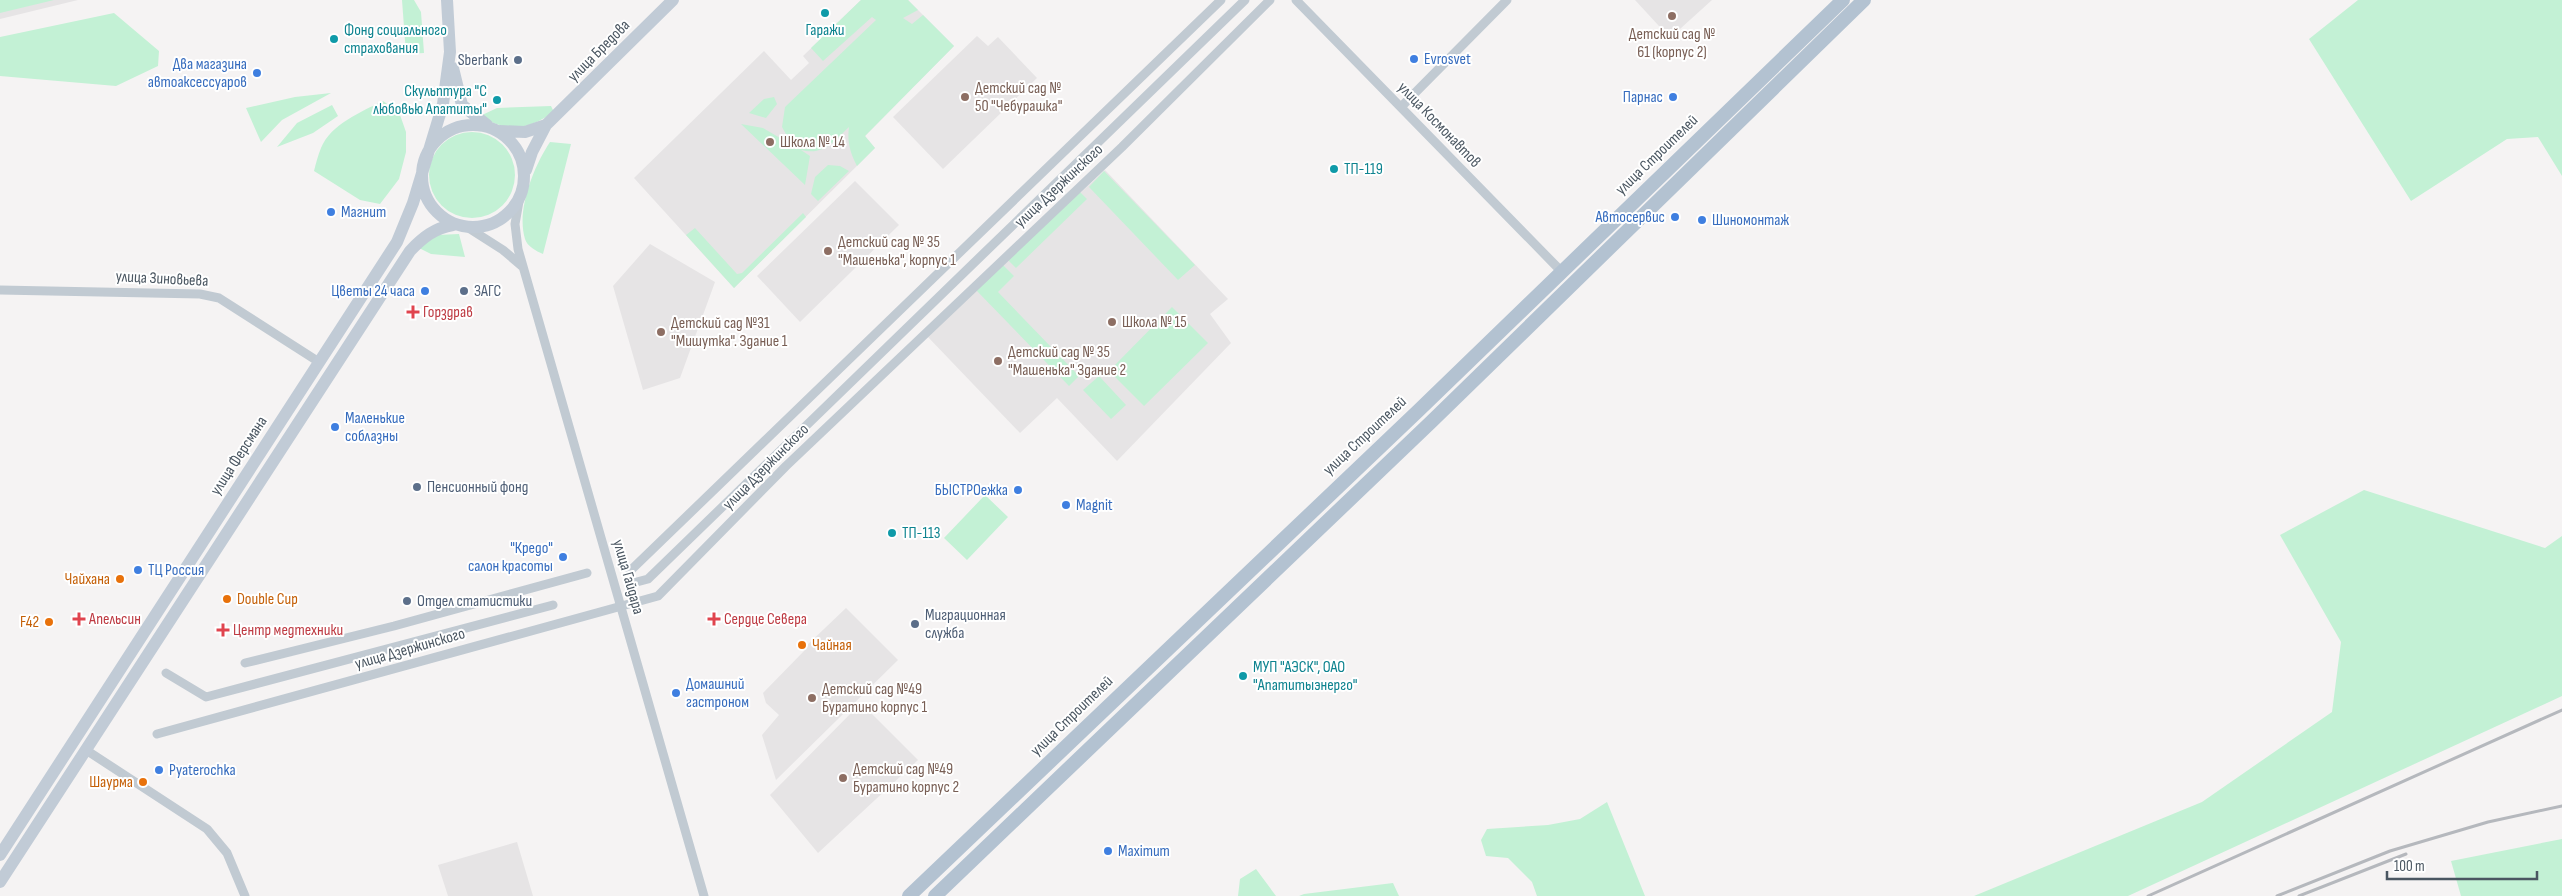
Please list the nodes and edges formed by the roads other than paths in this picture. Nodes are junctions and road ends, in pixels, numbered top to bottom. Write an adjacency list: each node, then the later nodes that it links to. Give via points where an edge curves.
1 (447, 0): 10 (street, улица Ферсмана)
2 (674, 0): 14 (street, улица Бредова)
3 (1221, 0): 28 (street, улица Дзержинского)
4 (1244, 0): 31 (street, улица Дзержинского, via 648,579)
5 (1270, 0): 34 (street, улица Дзержинского, via 1122,147 786,466 658,596)
6 (1296, 0): 11 (street, улица Космонавтов)
7 (1507, 0): 11 (street)
8 (1844, 0): 12 (main road, улица Строителей)
9 (1864, 0): 13 (main road, улица Строителей)
10 (450, 52): 15 (street, улица Ферсмана, via 462,105 474,117); 16 (street, улица Ферсмана, via 443,104)
11 (1400, 107): 21 (street, улица Космонавтов)
12 (1727, 113): 13 (main road); 21 (main road, улица Строителей)
13 (1738, 124): 22 (main road, улица Строителей)
14 (546, 125): 15 (street, via 525,132); 17 (street, via 532,152)
15 (494, 128): 16 (street, via 474,124 446,131 437,138); 17 (street, via 520,150)
16 (426, 160): 18 (street, via 424,190 432,208); 24 (street, улица Ферсмана, via 397,242)
17 (522, 186): 19 (street, via 515,205 502,220 492,225); 20 (street, улица Гайдара, via 515,224)
18 (454, 225): 19 (street); 25 (street, улица Ферсмана, via 425,236 410,251)
19 (467, 227): 20 (street)
20 (523, 267): 34 (street, улица Гайдара)
21 (1561, 271): 22 (main road); 29 (main road, улица Строителей)
22 (1574, 284): 32 (main road, улица Строителей)
23 (0, 290): 24 (street, улица Зиновьева, via 200,294 219,298)
24 (320, 362): 25 (street, улица Зиновьева); 26 (street, улица Ферсмана)
25 (332, 370): 27 (street, улица Ферсмана)
26 (285, 416): 27 (street); 41 (street, улица Ферсмана)
27 (298, 424): 38 (street, улица Ферсмана)
28 (630, 571)
29 (1246, 572): 32 (main road); 39 (main road, улица Строителей)
30 (586, 573): 35 (street, улица Дзержинского)
31 (634, 583)
32 (1258, 586): 40 (main road, улица Строителей)
33 (553, 605): 36 (street, улица Дзержинского, via 206,697)
34 (620, 606): 37 (street, улица Дзержинского); 46 (street, улица Гайдара)
35 (245, 663)
36 (166, 673)
37 (157, 734)
38 (86, 750): 42 (street, улица Ферсмана); 45 (street, via 207,829 227,853)
39 (1049, 762): 40 (main road); 47 (main road, улица Строителей)
40 (1060, 775): 48 (main road, улица Строителей)
41 (14, 834): 42 (street); 43 (street, улица Ферсмана)
42 (26, 842): 44 (street, улица Ферсмана)
43 (0, 855)
44 (0, 882)
45 (245, 896)
46 (704, 896)
47 (909, 896)
48 (935, 896)

